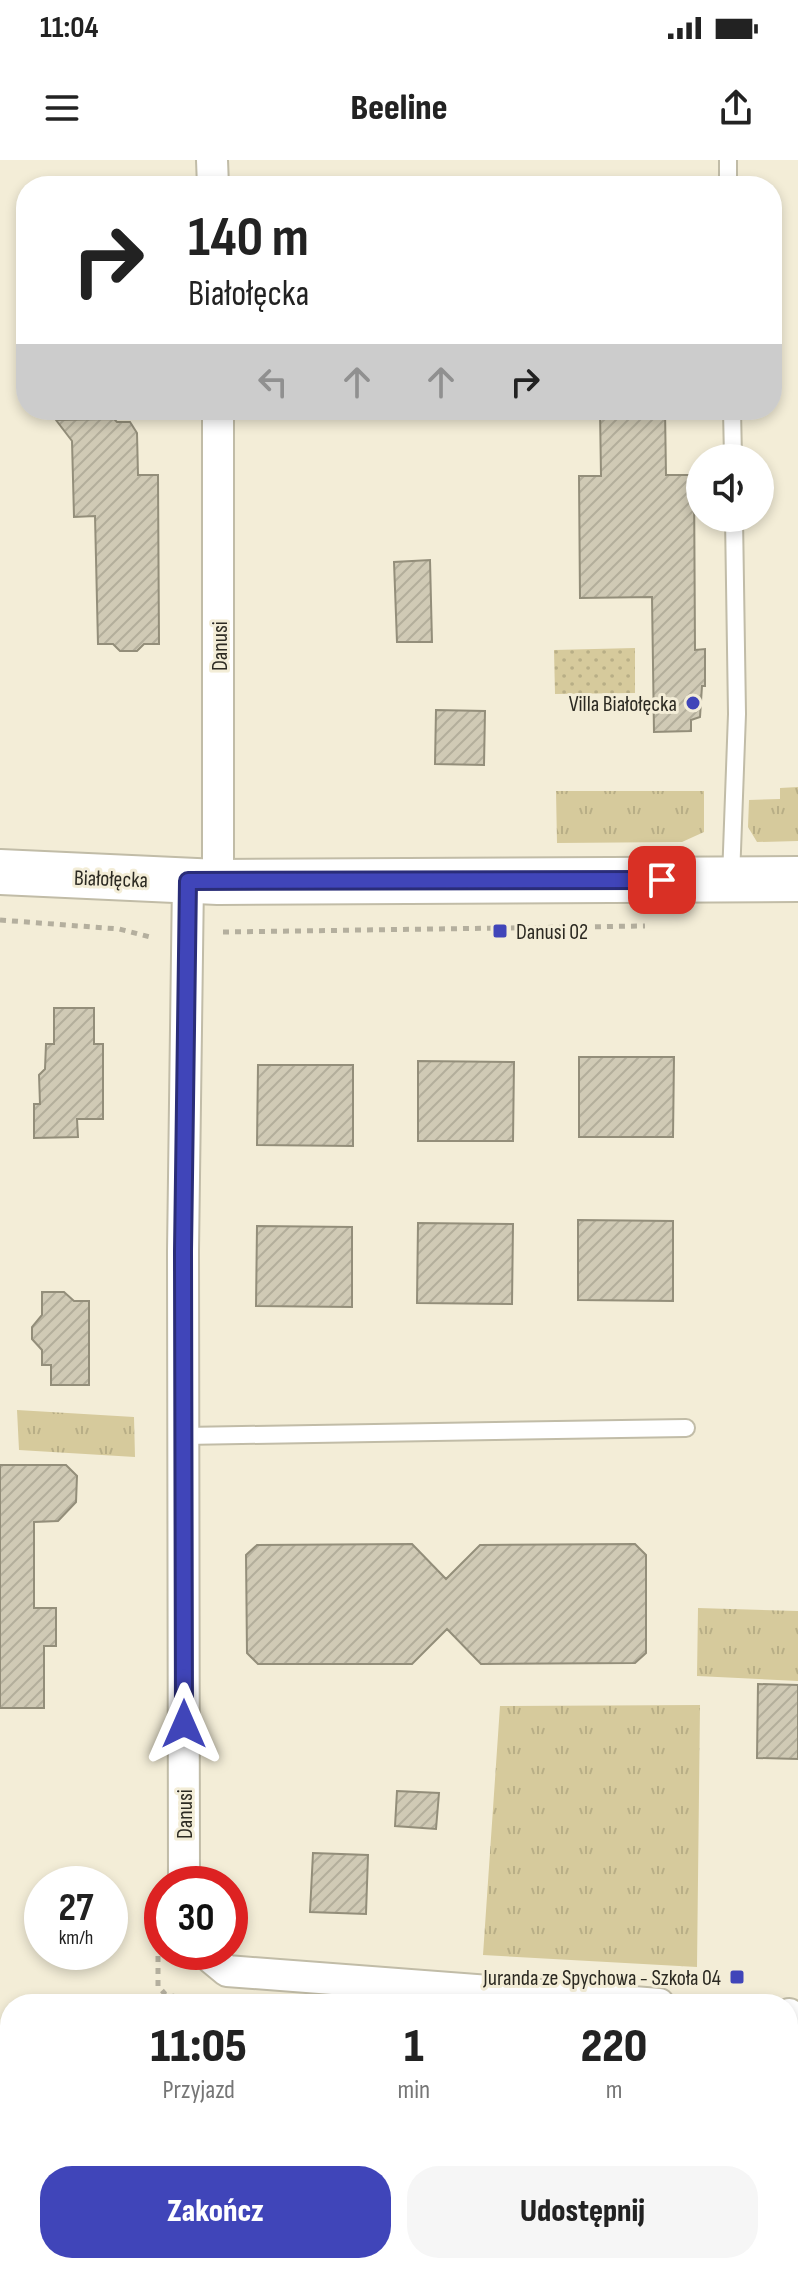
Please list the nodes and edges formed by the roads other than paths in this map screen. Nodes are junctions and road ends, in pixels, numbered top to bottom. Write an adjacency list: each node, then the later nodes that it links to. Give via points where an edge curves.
1 (218, 420): 8 (street, Danusi)
2 (732, 420): 3 (lane)
3 (733, 444)
4 (734, 532): 7 (lane, via 737,714)
5 (0, 872): 8 (street, Białołęcka)
6 (798, 879): 7 (street, Białołęcka)
7 (731, 880): 8 (street, Białołęcka)
8 (203, 881): 10 (street, Danusi, via 187,937)
9 (686, 1428): 10 (lane)
10 (184, 1436): 11 (street, Danusi)
11 (184, 1866)
12 (226, 1970): 13 (street)
13 (422, 1994)

